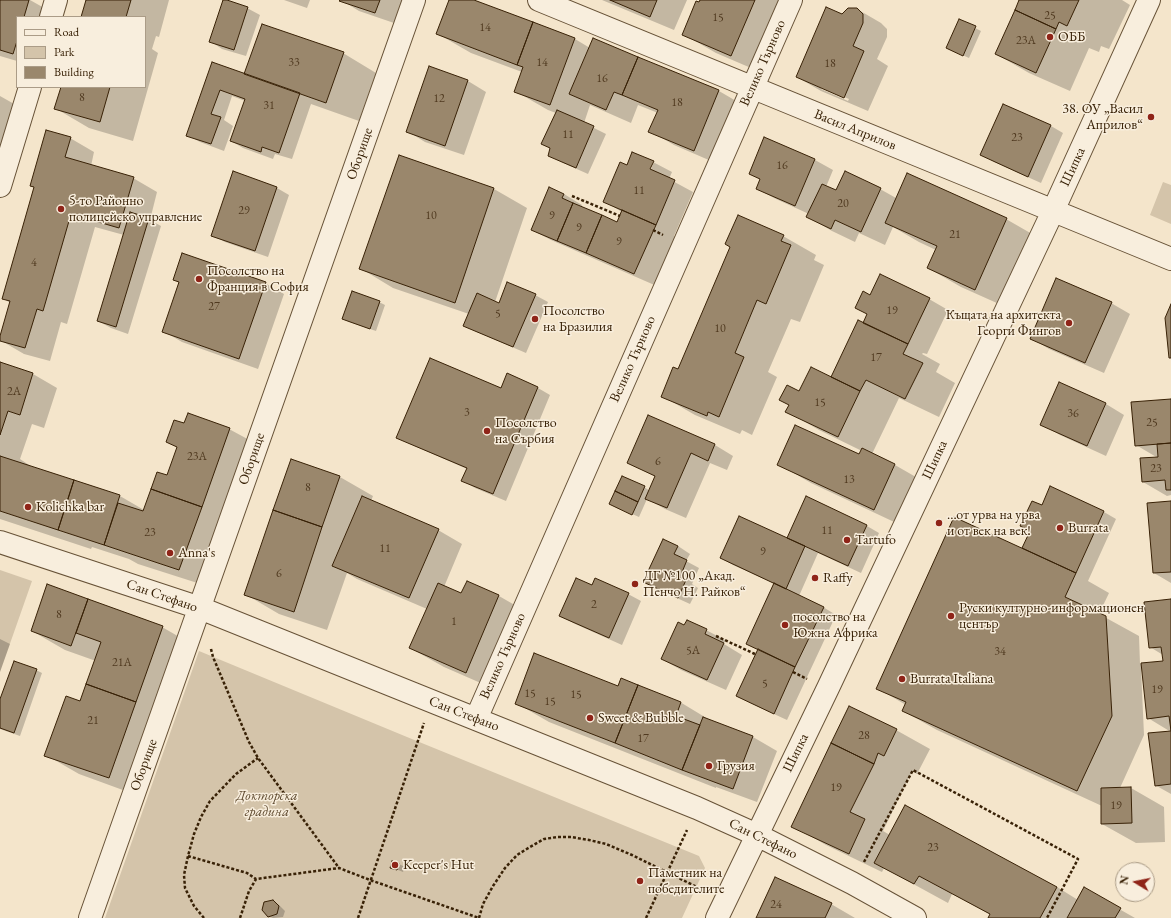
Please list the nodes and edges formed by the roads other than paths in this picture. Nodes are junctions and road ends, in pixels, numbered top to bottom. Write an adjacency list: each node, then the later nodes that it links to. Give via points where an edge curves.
1 (56, 0): 6 (street)
2 (414, 0): 13 (street, Оборище)
3 (539, 0): 8 (street, Васил Априлов)
4 (791, 0): 8 (street, Велико Търново)
5 (1149, 0): 10 (street, Шипка)
6 (51, 16)
7 (30, 88): 9 (street)
8 (752, 88): 10 (street, Васил Априлов); 14 (street, Велико Търново)
9 (0, 186)
10 (1053, 211): 11 (street, Васил Априлов); 15 (street, Шипка)
11 (1171, 259)
12 (0, 542): 13 (street, Сан Стефано)
13 (200, 608): 14 (street, Сан Стефано); 17 (street, Оборище)
14 (476, 719): 15 (street, Сан Стефано, via 697,808)
15 (756, 835): 16 (street, Шипка); 18 (street, Сан Стефано)
16 (721, 910)
17 (90, 918)
18 (915, 918)

